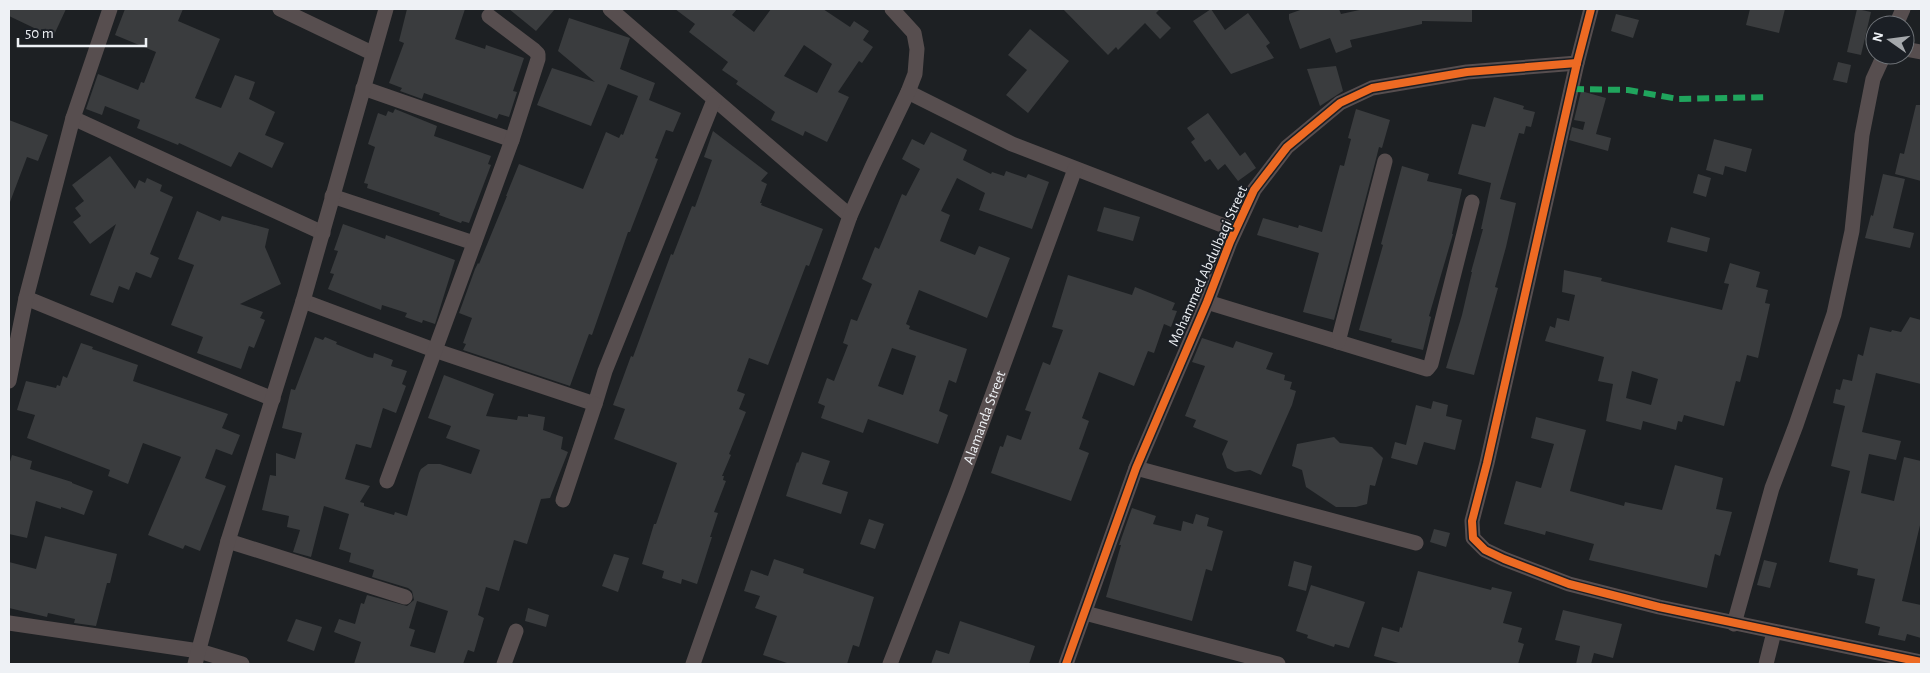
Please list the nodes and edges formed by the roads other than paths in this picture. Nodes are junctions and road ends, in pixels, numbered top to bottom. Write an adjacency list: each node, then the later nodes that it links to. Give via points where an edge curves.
1 (110, 9): 14 (street)
2 (280, 9): 8 (street)
3 (386, 9): 8 (street)
4 (610, 9): 13 (street)
5 (892, 9): 12 (street, via 914,33 917,49 915,74)
6 (1591, 9): 9 (street)
7 (489, 16): 15 (street, via 538,54)
8 (372, 53): 11 (street)
9 (1577, 63): 21 (street, Mohammed Abdulbaqi Street, via 1467,72 1372,88 1340,103 1287,148 1254,190); 40 (street, via 1472,521 1473,538 1485,550 1504,560 1569,584)
10 (1879, 65): 40 (street, via 1873,79 1862,135 1852,231 1834,314 1772,488)
11 (363, 88): 15 (street); 18 (street)
12 (908, 92): 17 (street, via 1012,144); 20 (street)
13 (714, 100): 20 (street); 31 (street, via 605,371)
14 (72, 118): 22 (street); 24 (street)
15 (512, 140): 23 (street)
16 (1385, 161): 27 (street)
17 (1075, 169): 21 (street); 48 (street, Alamanda Street)
18 (332, 196): 22 (street); 23 (street)
19 (1472, 202): 27 (street, via 1431,364 1426,368 1418,367)
20 (850, 216): 47 (street)
21 (1235, 230): 26 (street, Mohammed Abdulbaqi Street)
22 (323, 232): 25 (street)
23 (474, 243): 28 (street)
24 (26, 298): 29 (street); 30 (street)
25 (304, 301): 28 (street); 30 (street)
26 (1207, 302): 27 (street); 32 (street, Mohammed Abdulbaqi Street)
27 (1338, 342)
28 (434, 350): 31 (street); 33 (street)
29 (9, 381)
30 (273, 399): 35 (street)
31 (595, 404): 34 (street)
32 (1136, 468): 36 (street); 38 (street, Mohammed Abdulbaqi Street)
33 (387, 481)
34 (564, 500)
35 (228, 541): 37 (street); 43 (street)
36 (1416, 543)
37 (406, 597)
38 (1085, 613): 49 (street, Mohammed Abdulbaqi Street); 50 (street)
39 (9, 623): 43 (street)
40 (1734, 624): 42 (street)
41 (516, 631): 46 (street)
42 (1774, 632): 44 (street); 51 (street)
43 (197, 658): 45 (street)
44 (1921, 662)
45 (242, 664)
46 (504, 664)
47 (693, 664)
48 (890, 664)
49 (1066, 664)
50 (1278, 664)
51 (1766, 664)

